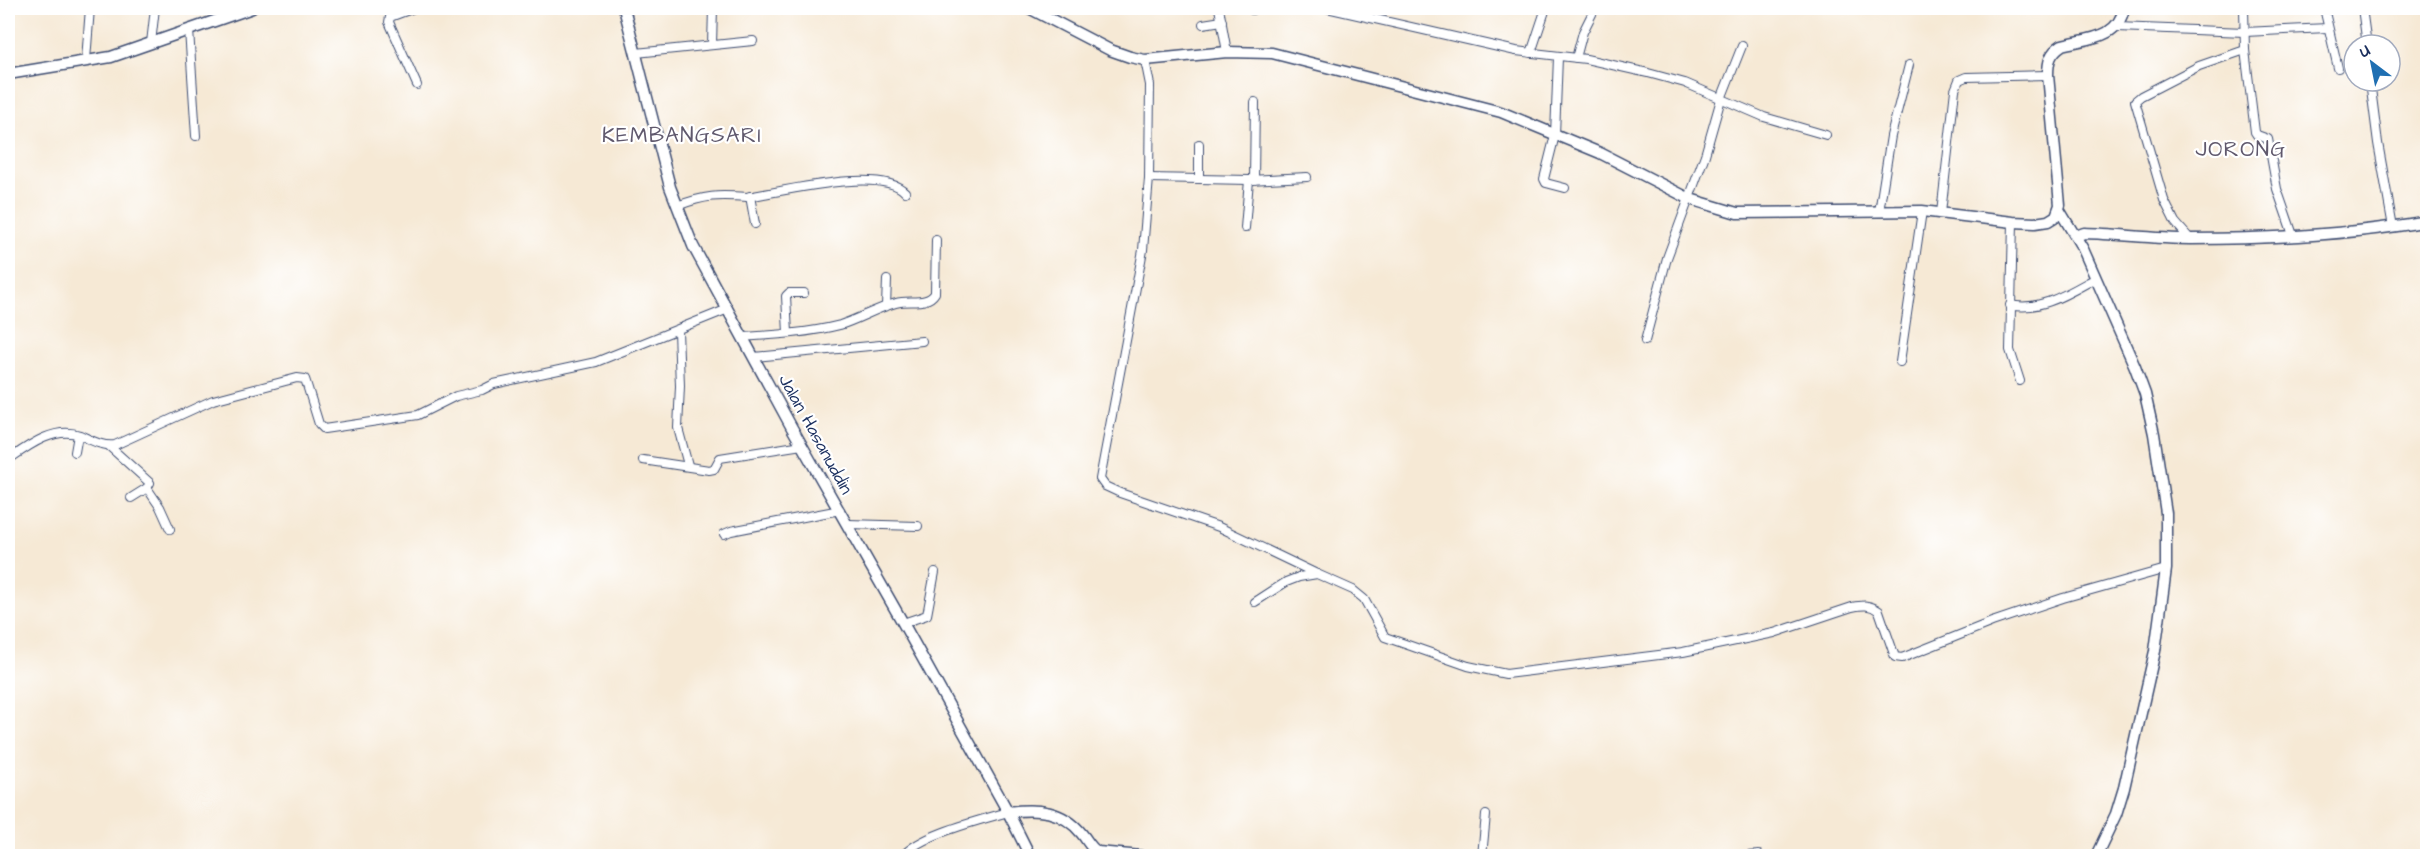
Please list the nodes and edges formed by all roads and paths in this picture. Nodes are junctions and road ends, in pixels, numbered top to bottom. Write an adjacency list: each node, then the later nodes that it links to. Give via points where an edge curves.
1 (90, 8): 33 (street)
2 (155, 8): 24 (street)
3 (252, 8): 20 (street)
4 (414, 8): 39 (street, via 394,14 389,22)
5 (625, 8): 30 (street, Jalan Hasanuddin)
6 (713, 8): 25 (street)
7 (1029, 8): 34 (street, via 1110,50)
8 (1219, 8): 16 (street)
9 (1327, 8): 29 (street)
10 (1546, 8): 29 (street)
11 (1595, 8): 32 (street)
12 (2124, 8): 18 (street)
13 (2244, 8): 21 (street)
14 (2324, 8): 19 (street)
15 (2362, 8): 22 (street)
16 (1222, 21): 17 (street); 28 (street)
17 (1203, 24)
18 (2117, 27): 21 (street); 38 (street, via 2056,49 2049,60)
19 (2328, 28): 21 (street); 36 (street)
20 (189, 30): 24 (street); 45 (street)
21 (2245, 32): 27 (street)
22 (2365, 33)
23 (753, 41): 25 (street)
24 (151, 43): 33 (street, via 111,57)
25 (712, 45): 30 (street)
26 (1742, 46): 41 (street)
27 (2245, 50): 65 (street, via 2255,132 2268,139 2277,189); 67 (street, via 2193,69 2135,101 2164,200 2175,222)
28 (1227, 52): 34 (street); 43 (street, via 1282,55 1501,112)
29 (1531, 52): 31 (street)
30 (636, 53): 55 (street, Jalan Hasanuddin)
31 (1558, 57): 32 (street); 43 (street)
32 (1576, 58): 41 (street, via 1685,83)
33 (86, 60): 37 (street)
34 (1145, 60): 48 (street, via 1150,85)
35 (1909, 65): 58 (street)
36 (2338, 68)
37 (8, 74)
38 (2048, 75): 57 (street); 59 (street, via 1959,80)
39 (417, 85)
40 (2372, 93): 63 (street)
41 (1721, 99): 44 (street, via 1764,117); 54 (street)
42 (1255, 102): 50 (street)
43 (1556, 135): 51 (street, via 1544,179); 54 (street)
44 (1826, 135)
45 (196, 136)
46 (1199, 144): 49 (street)
47 (1307, 177): 50 (street)
48 (1149, 178): 49 (street); 99 (street, via 1143,250 1100,479 1110,489 1219,527)
49 (1199, 179): 50 (street)
50 (1252, 180): 64 (street)
51 (1565, 188)
52 (905, 192): 53 (street, via 884,180 862,180)
53 (750, 196): 55 (street, via 707,196); 62 (street)
54 (1688, 198): 58 (street, via 1748,214); 79 (street)
55 (677, 206): 74 (street, Jalan Hasanuddin, via 693,246)
56 (1922, 211): 58 (street); 59 (street); 81 (street)
57 (2060, 211): 61 (street, via 2048,221); 66 (street)
58 (1879, 212)
59 (1941, 213): 61 (street)
60 (2427, 221): 63 (street)
61 (2013, 222): 72 (street)
62 (755, 224)
63 (2393, 227): 65 (street)
64 (1245, 228)
65 (2293, 235): 67 (street)
66 (2076, 236): 67 (street, via 2084,233); 69 (street)
67 (2190, 239)
68 (936, 240): 73 (street, via 932,298)
69 (2096, 278): 72 (street, via 2048,302 2024,308); 97 (street, via 2145,394 2165,502)
70 (887, 280): 73 (street)
71 (804, 293): 76 (street, via 786,296)
72 (2010, 305): 82 (street, via 2010,351)
73 (886, 306): 76 (street, via 839,325)
74 (728, 309): 75 (street); 77 (street, Jalan Hasanuddin)
75 (678, 330): 85 (street, via 596,362 456,396 418,415 324,429 305,379 297,378 213,400); 89 (street, via 678,428)
76 (788, 333): 77 (street)
77 (743, 337): 80 (street, Jalan Hasanuddin)
78 (922, 341): 80 (street)
79 (1645, 341)
80 (754, 357): 84 (street, Jalan Hasanuddin)
81 (1900, 362)
82 (2020, 381)
83 (78, 435): 85 (street); 86 (street); 87 (street, via 59,433 46,437)
84 (802, 445): 89 (street, via 720,458 714,469); 92 (street, Jalan Hasanuddin)
85 (109, 446): 90 (street, via 148,480)
86 (75, 452)
87 (8, 460)
88 (643, 460): 89 (street)
89 (688, 465)
90 (147, 488): 91 (street); 95 (street)
91 (131, 498)
92 (840, 510): 93 (street, Jalan Hasanuddin); 96 (street)
93 (848, 524): 94 (street); 101 (street, Jalan Hasanuddin)
94 (918, 526)
95 (170, 530)
96 (724, 534)
97 (2166, 569): 99 (street, via 2063,598 1902,658 1894,657 1879,611 1865,605 1774,633 1683,652 1506,674 1468,666 1385,637 1364,598); 110 (street, via 2155,651 2124,788)
98 (935, 572): 101 (street, via 927,615)
99 (1317, 574): 100 (street, via 1286,582)
100 (1255, 602)
101 (905, 626): 102 (street, Jalan Hasanuddin)
102 (1008, 812): 105 (street, via 929,839); 106 (street, Jalan Hasanuddin); 107 (street, via 1045,810 1072,824 1098,852)
103 (1486, 815): 108 (street)
104 (1760, 855): 109 (street)
105 (903, 856)
106 (1030, 856)
107 (1141, 856)
108 (1482, 856)
109 (1747, 856)
110 (2096, 856)

